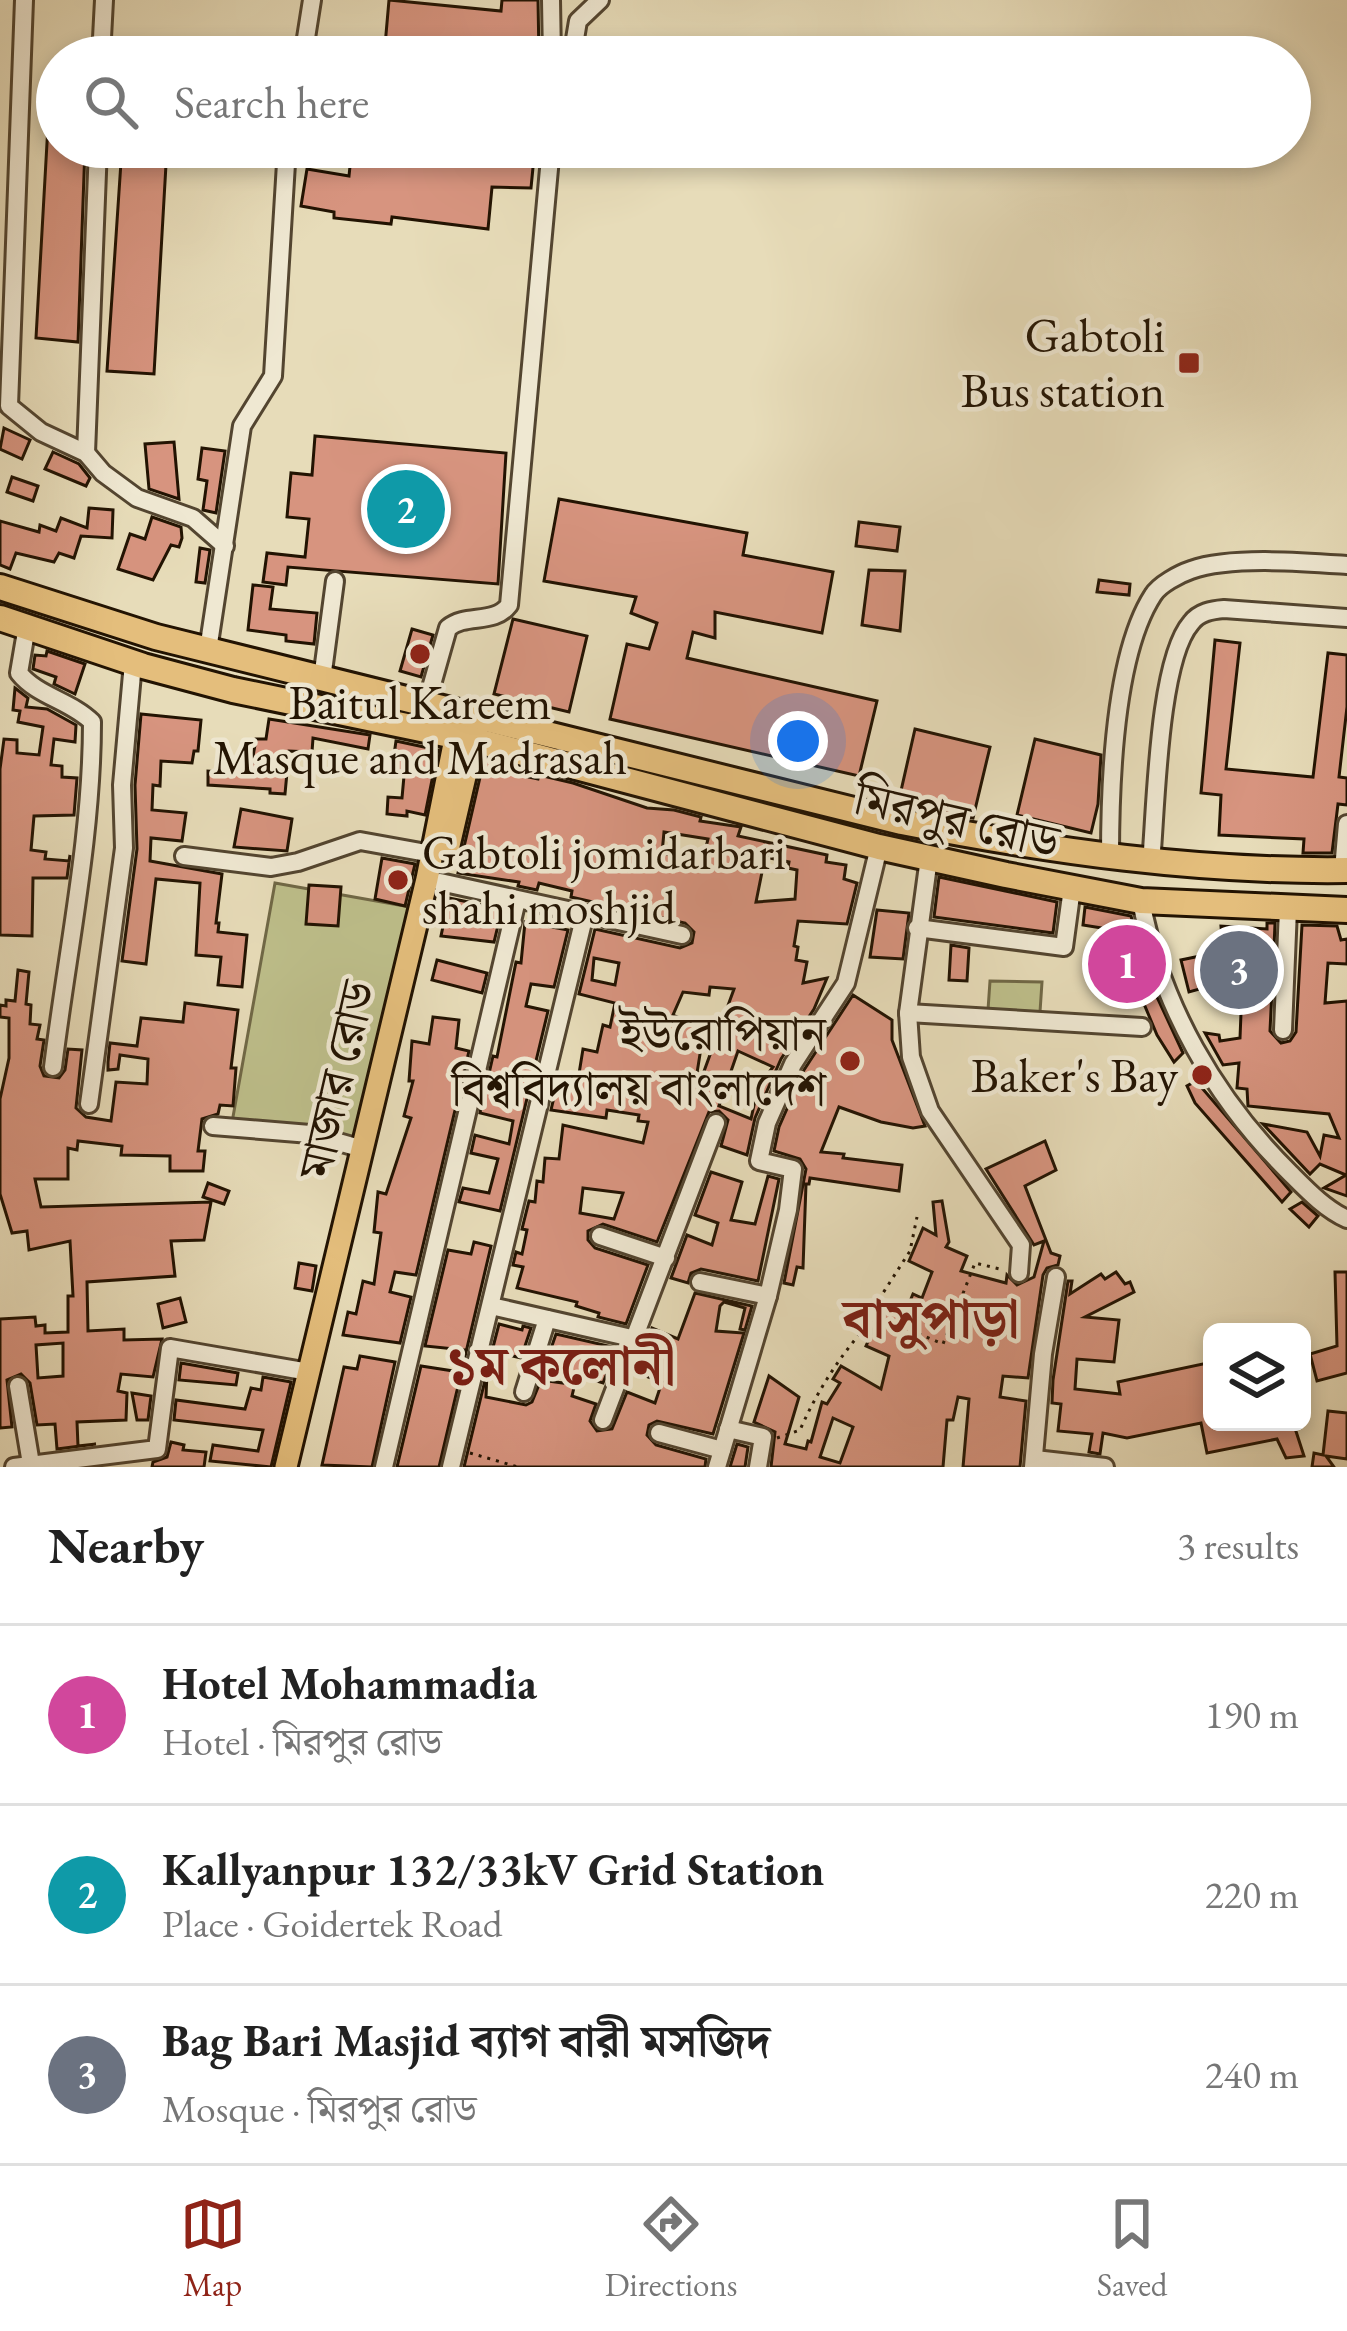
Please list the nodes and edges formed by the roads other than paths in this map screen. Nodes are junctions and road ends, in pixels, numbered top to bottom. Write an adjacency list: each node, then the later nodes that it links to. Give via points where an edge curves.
1 (24, 0): 13 (street, via 8,406)
2 (104, 0): 6 (street)
3 (312, 0): 7 (street)
4 (551, 0): 8 (street)
5 (600, 0): 9 (street, via 578,21)
6 (102, 36)
7 (306, 36)
8 (552, 36)
9 (576, 36)
10 (97, 168): 13 (street)
11 (286, 168): 14 (street, via 273,376 242,427)
12 (552, 168): 24 (street, via 509,604 497,616 448,628)
13 (86, 453): 14 (street, via 137,498 193,518)
14 (225, 546): 21 (street)
15 (1347, 565): 30 (street, via 1191,570 1155,590 1124,675)
16 (335, 580): 23 (street)
17 (0, 587): 21 (highway, মিরপুর রোড)
18 (0, 618): 20 (highway, মিরপুর রোড)
19 (1347, 618): 32 (street, via 1224,609 1192,621 1168,686)
20 (28, 626): 22 (highway, মিরপুর রোড); 46 (street, via 19,673 92,722 86,832)
21 (208, 650): 23 (highway, মিরপুর রোড)
22 (133, 663): 25 (highway, মিরপুর রোড, via 233,690); 47 (street, via 124,848)
23 (322, 680): 24 (highway, মিরপুর রোড)
24 (428, 702): 25 (highway, মিরপুর রোড)
25 (468, 726): 27 (highway, মিরপুর রোড); 28 (main road, মাজার রোড); 30 (highway, মিরপুর রোড, via 902,822); 34 (main road, মাজার রোড)
26 (1347, 824): 33 (street)
27 (878, 847): 31 (highway, মিরপুর রোড); 57 (street, via 846,983 793,1064 767,1123 759,1161 793,1169)
28 (432, 854): 29 (street, via 360,841 272,867); 50 (main road, মাজার রোড)
29 (184, 856)
30 (1110, 857): 32 (highway, মিরপুর রোড)
31 (928, 858): 35 (highway, মিরপুর রোড); 41 (street)
32 (1151, 862): 33 (highway, মিরপুর রোড)
33 (1345, 870)
34 (440, 882): 36 (street); 72 (main road, মাজার রোড)
35 (1072, 888): 37 (highway, মিরপুর রোড); 41 (street, via 1064,947)
36 (517, 900): 40 (street); 73 (street)
37 (1141, 902): 38 (highway, মিরপুর রোড); 51 (street, via 1166,991 1212,1077 1261,1144)
38 (1288, 909): 39 (highway, মিরপুর রোড); 45 (street)
39 (1347, 910)
40 (585, 914): 42 (street); 58 (street)
41 (917, 928): 43 (street)
42 (682, 935)
43 (908, 1013): 44 (street); 54 (street, via 911,1057 930,1111 1021,1245)
44 (1142, 1027)
45 (1283, 1030)
46 (53, 1066)
47 (89, 1104)
48 (716, 1123): 53 (street)
49 (213, 1126): 50 (street, via 310,1134)
50 (363, 1149): 61 (main road, মাজার রোড)
51 (1347, 1219)
52 (600, 1236): 53 (street)
53 (666, 1258): 60 (street)
54 (1019, 1273)
55 (1056, 1277): 69 (street)
56 (700, 1282): 57 (street)
57 (768, 1296): 65 (street)
58 (491, 1306): 59 (street); 67 (street)
59 (547, 1318): 60 (street); 63 (street)
60 (636, 1339): 64 (street)
61 (309, 1372): 70 (street, via 170,1348 157,1449); 71 (main road, মাজার রোড)
62 (18, 1386): 70 (street)
63 (524, 1392)
64 (604, 1420)
65 (728, 1429): 68 (street); 74 (street, via 764,1438)
66 (659, 1433): 68 (street)
67 (454, 1458)
68 (720, 1459)
69 (1034, 1463): 75 (street)
70 (35, 1465)
71 (286, 1467)
72 (300, 1467)
73 (384, 1467)
74 (758, 1467)
75 (1105, 1467)

